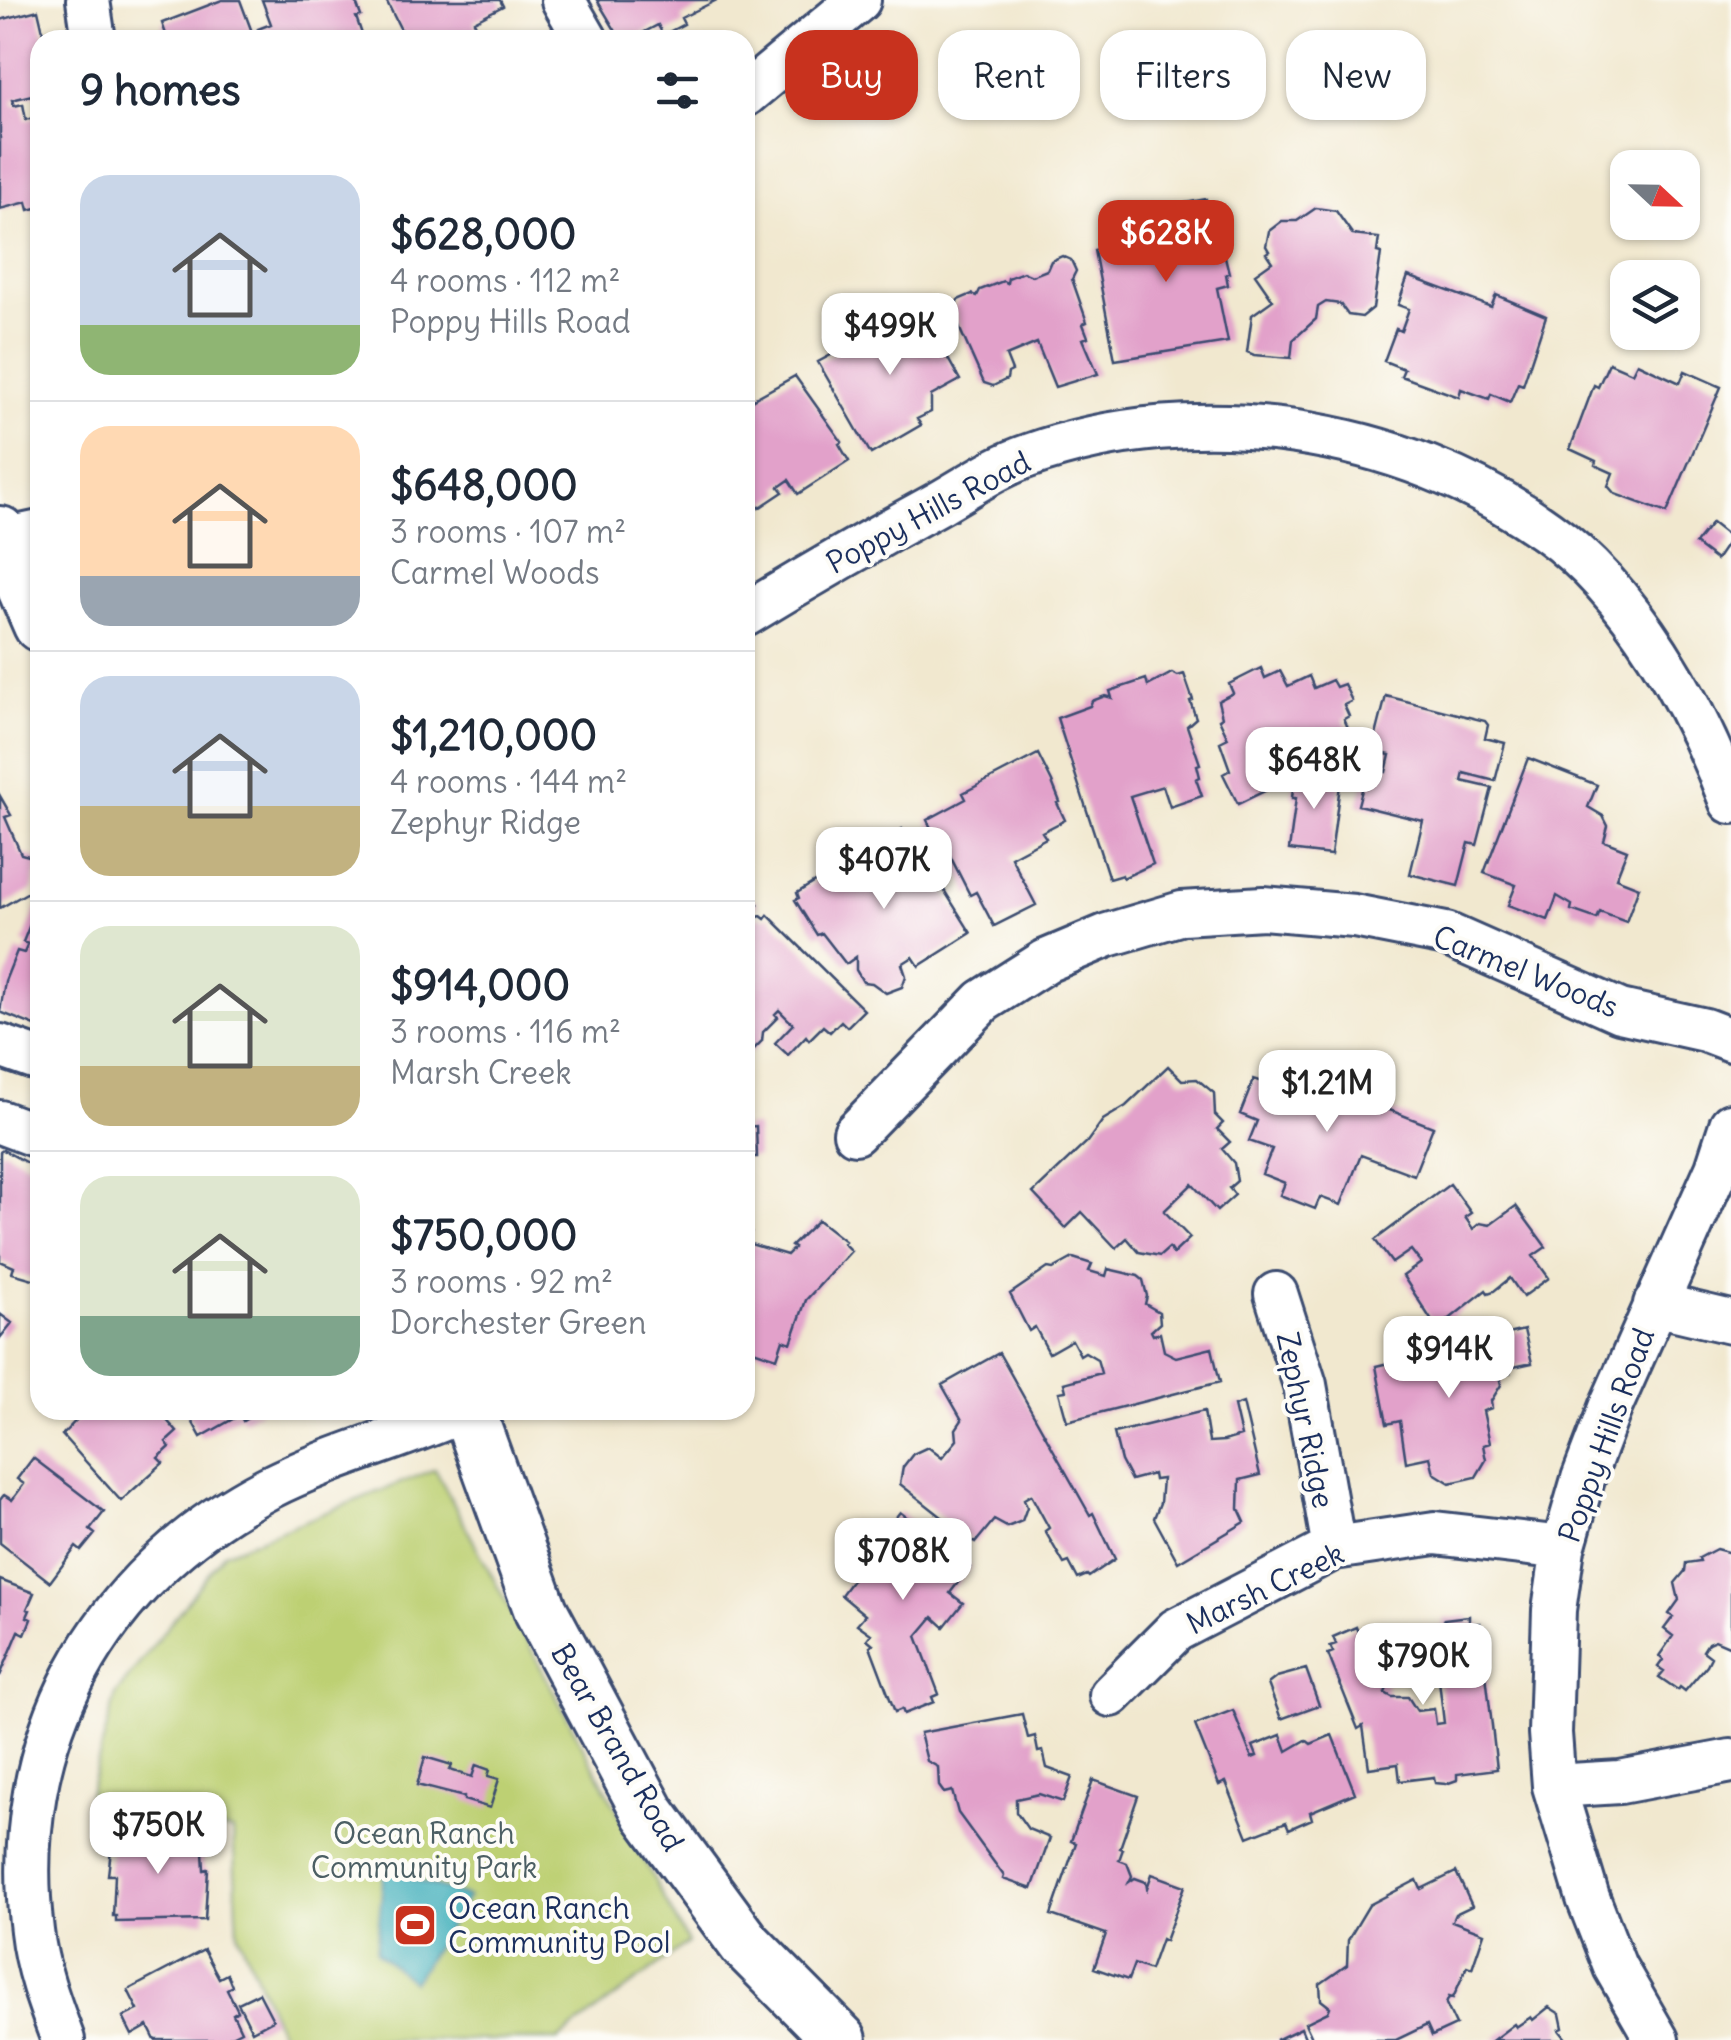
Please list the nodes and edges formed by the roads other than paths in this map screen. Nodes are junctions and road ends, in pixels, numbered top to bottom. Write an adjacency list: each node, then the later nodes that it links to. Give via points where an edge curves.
1 (88, 0): 3 (street)
2 (859, 0): 4 (street)
3 (92, 30)
4 (755, 87)
5 (755, 609): 6 (street, Poppy Hills Road, via 1024,457 1152,430 1284,430 1403,458 1494,498 1548,532 1631,614 1688,706)
6 (1731, 802)
7 (1731, 1040): 13 (street, Carmel Woods, via 1620,1011 1446,934 1264,908 1182,912 1046,961 983,1001)
8 (0, 1046): 9 (street)
9 (30, 1056)
10 (0, 1122): 12 (street)
11 (1731, 1124): 15 (street, Poppy Hills Road, via 1718,1168)
12 (30, 1133)
13 (854, 1133)
14 (1276, 1294): 19 (street, Zephyr Ridge, via 1304,1385)
15 (1654, 1304): 16 (street); 20 (street, Poppy Hills Road, via 1583,1479)
16 (1731, 1322)
17 (444, 1420): 24 (street, via 268,1488 200,1528 121,1604 70,1680 34,1786 28,1860 32,1932)
18 (470, 1420): 25 (street, Bear Brand Road, via 541,1610 649,1813 745,1944)
19 (1334, 1548): 20 (street, Marsh Creek, via 1435,1534); 21 (street, Marsh Creek, via 1176,1630)
20 (1563, 1548): 23 (street, Poppy Hills Road, via 1550,1672)
21 (1111, 1695)
22 (1731, 1761): 23 (street, via 1620,1782)
23 (1554, 1786): 26 (street, Poppy Hills Road, via 1588,1898)
24 (62, 2040)
25 (840, 2040)
26 (1657, 2040)

